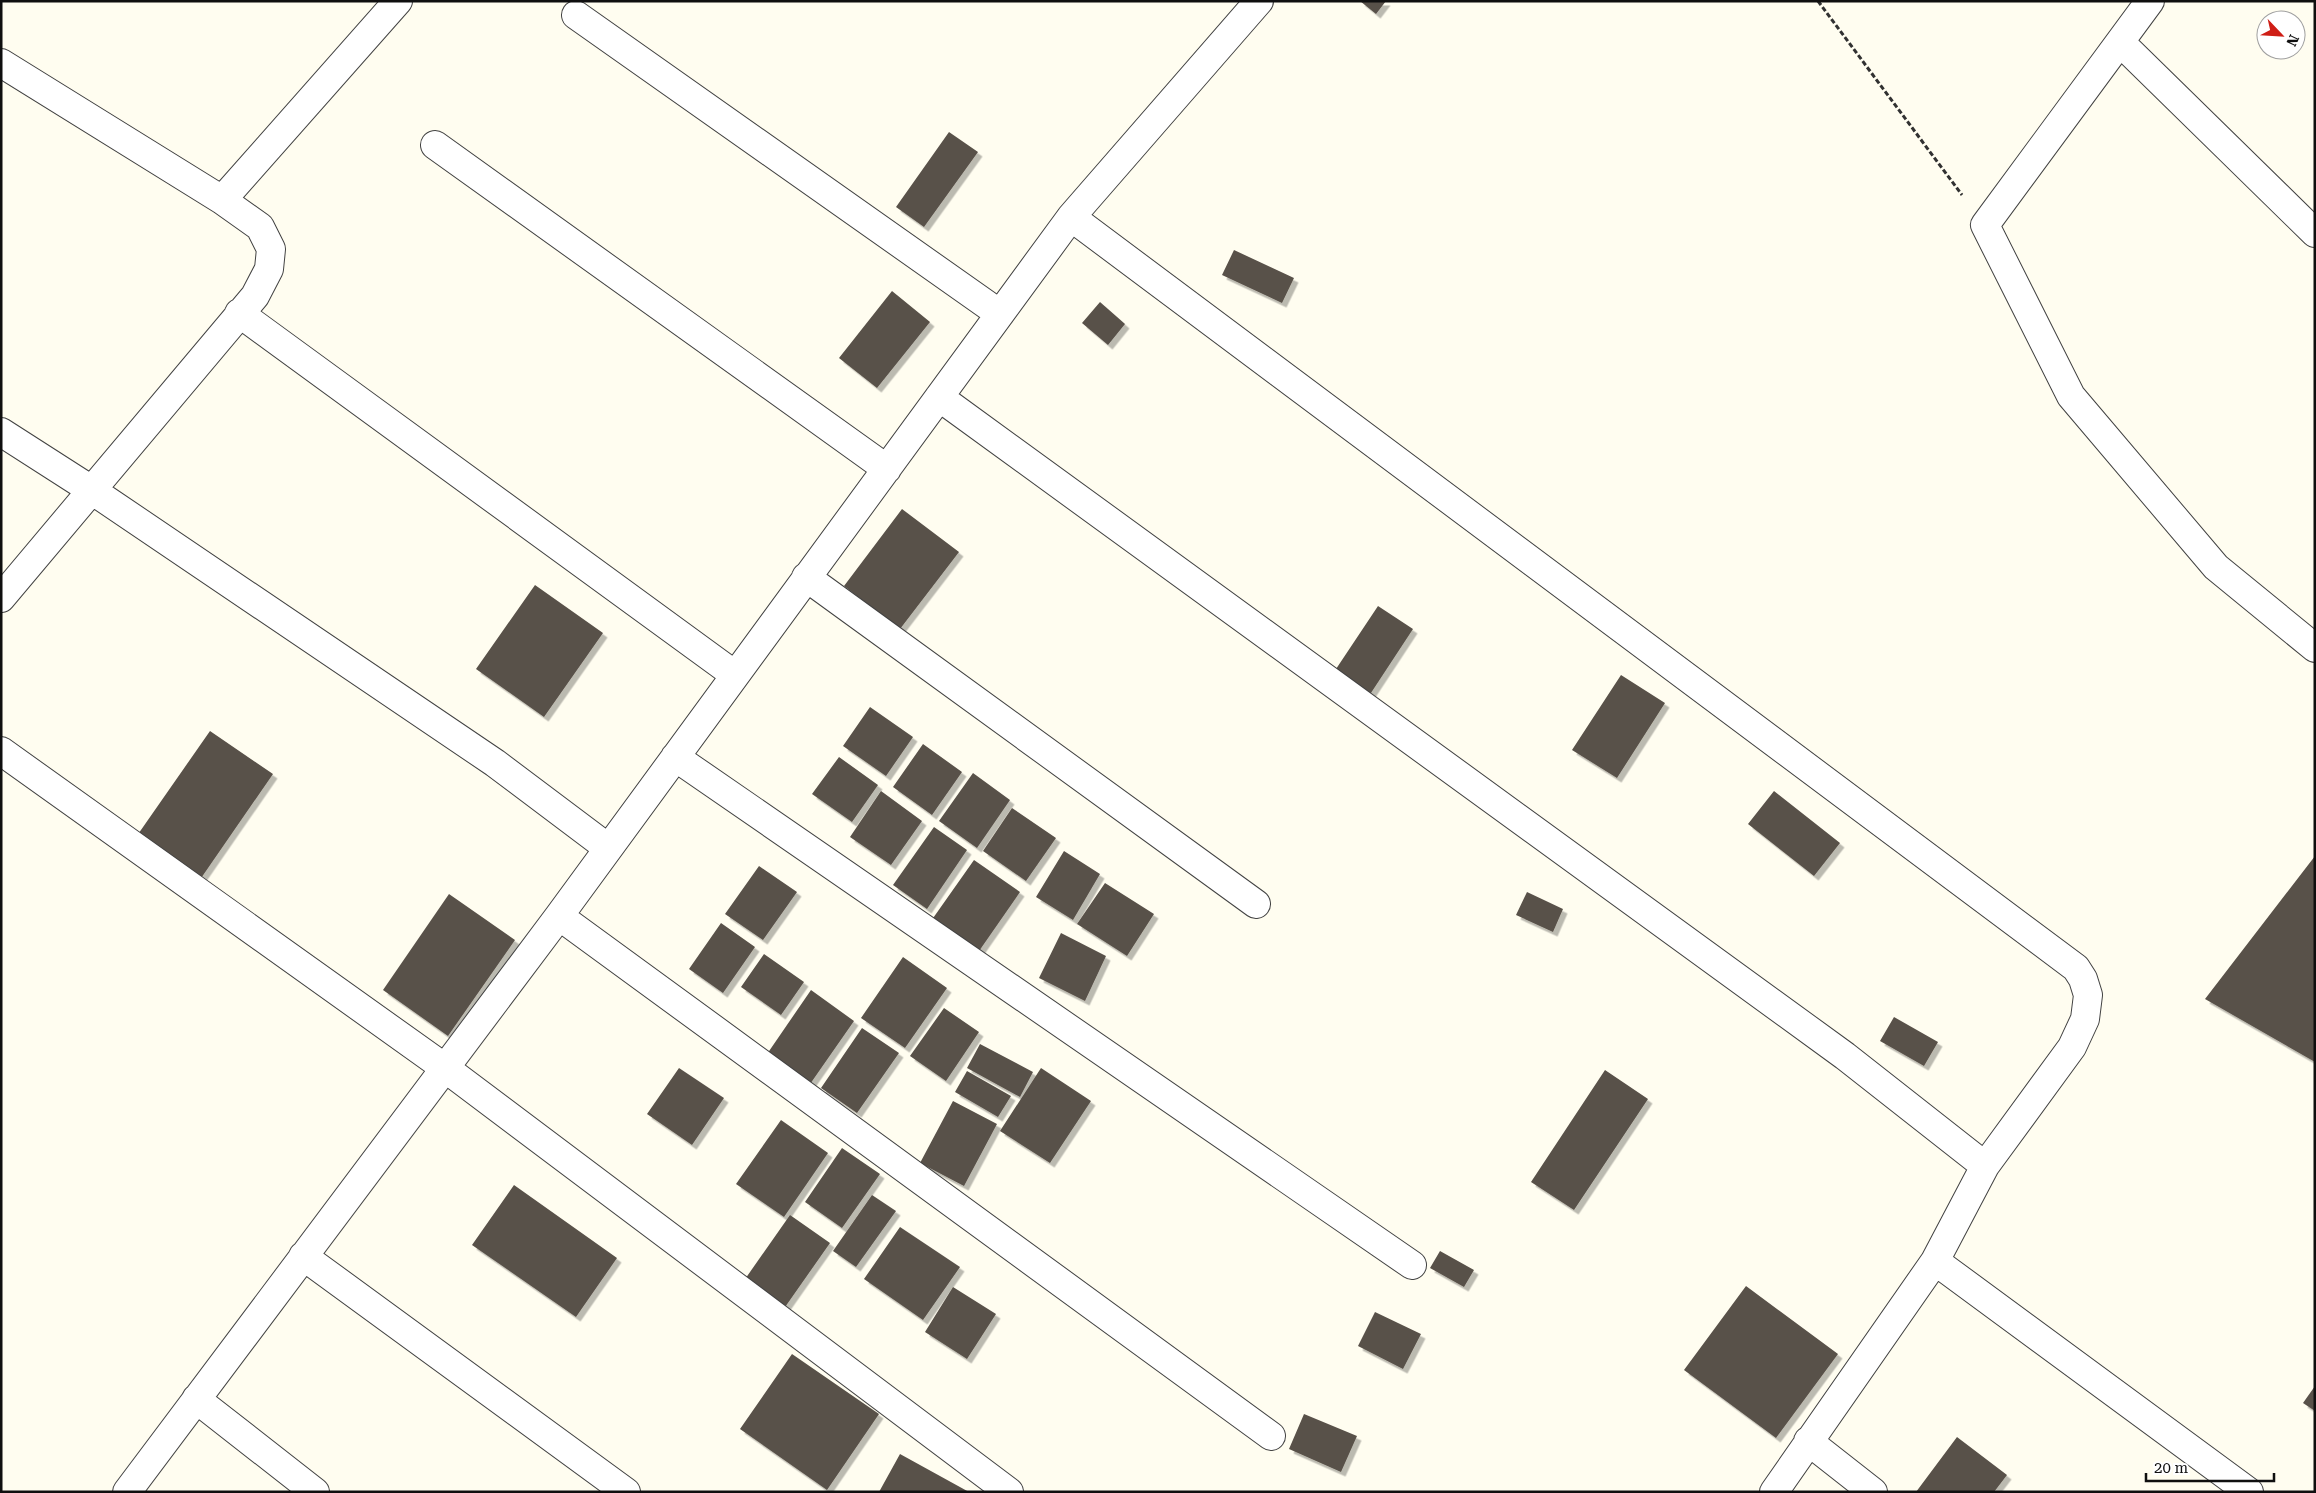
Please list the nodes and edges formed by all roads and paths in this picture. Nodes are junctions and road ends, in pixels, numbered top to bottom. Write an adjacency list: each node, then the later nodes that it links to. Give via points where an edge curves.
1 (398, 1): 9 (street)
2 (1259, 1): 10 (street)
3 (1818, 1): 11 (path)
4 (2150, 1): 6 (street)
5 (576, 15): 14 (street)
6 (2120, 42): 11 (street); 12 (street)
7 (1, 63): 9 (street)
8 (435, 145): 17 (street)
9 (222, 200): 13 (street, via 260,227 271,249 269,269 255,296)
10 (1071, 218): 14 (street); 29 (street, via 2076,968 2088,995 2085,1019 2072,1047)
11 (1985, 225): 21 (street, via 2071,396 2216,566)
12 (2315, 233)
13 (239, 313): 18 (street); 22 (street)
14 (1000, 314): 15 (street)
15 (939, 397): 17 (street); 29 (street, via 1845,1056)
16 (1, 432): 18 (street)
17 (887, 469): 19 (street)
18 (93, 492): 20 (street); 25 (street, via 495,762)
19 (806, 578): 22 (street); 26 (street)
20 (1, 598)
21 (2315, 648)
22 (735, 675): 24 (street)
23 (1, 751): 28 (street)
24 (675, 758): 25 (street); 32 (street)
25 (608, 848): 27 (street)
26 (1256, 904)
27 (559, 916): 28 (street); 34 (street)
28 (445, 1068): 30 (street); 39 (street)
29 (1986, 1166): 31 (street)
30 (303, 1256): 33 (street); 38 (street)
31 (1935, 1261): 35 (street); 42 (street)
32 (1412, 1265)
33 (196, 1399): 36 (street); 37 (street)
34 (1271, 1436)
35 (1808, 1441): 40 (street); 41 (street)
36 (126, 1492)
37 (315, 1492)
38 (626, 1492)
39 (1009, 1492)
40 (1774, 1492)
41 (1873, 1492)
42 (2249, 1492)

